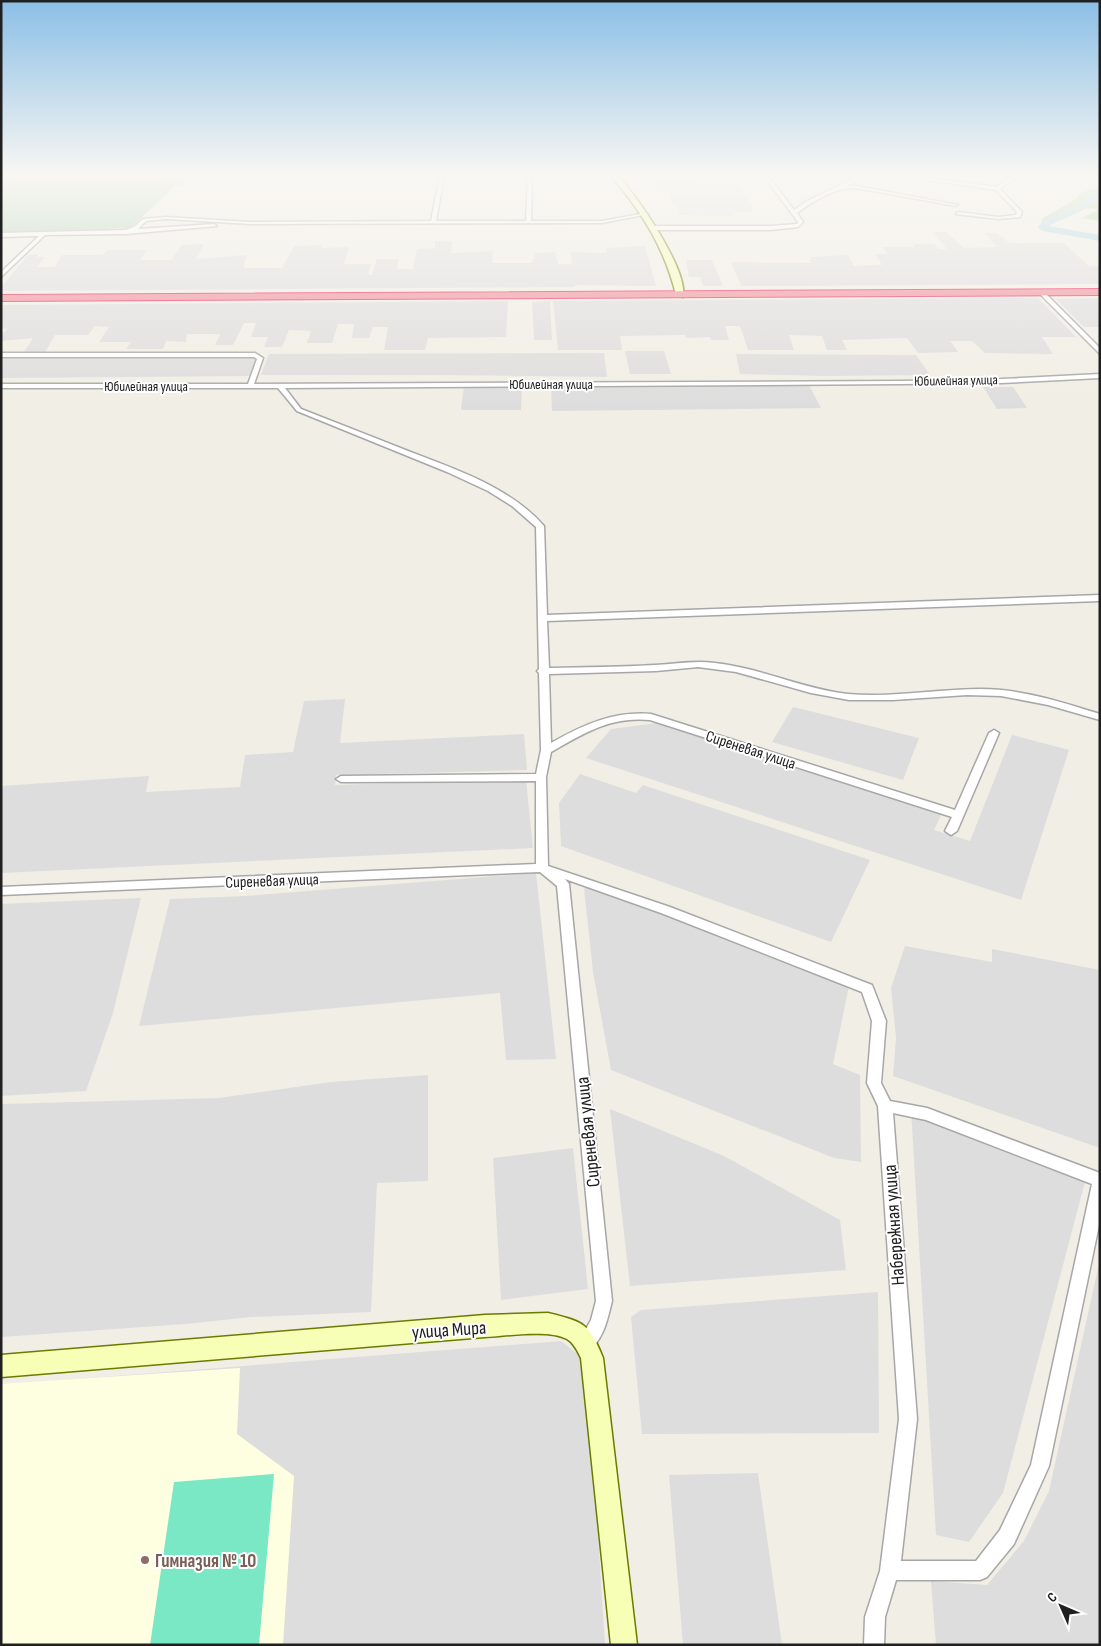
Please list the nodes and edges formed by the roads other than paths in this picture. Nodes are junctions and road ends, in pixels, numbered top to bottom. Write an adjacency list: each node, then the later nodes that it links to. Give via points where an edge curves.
1 (24, 253): 3 (street)
2 (664, 253): 6 (street)
3 (1, 275)
4 (1041, 292): 5 (highway); 6 (highway); 8 (street)
5 (1100, 292)
6 (680, 295): 7 (highway)
7 (1, 298)
8 (1100, 352)
9 (1, 355): 12 (street, via 255,355 260,358)
10 (1100, 376): 13 (street, Юбилейная улица)
11 (1, 386): 12 (street, Юбилейная улица)
12 (250, 386): 13 (street, Юбилейная улица)
13 (281, 387): 15 (street, via 299,410 491,489 540,526)
14 (1100, 598): 15 (street)
15 (543, 618): 16 (street)
16 (542, 671): 17 (street, via 697,664 850,697 1008,693 1055,702); 19 (street)
17 (1100, 717)
18 (994, 733): 22 (street)
19 (546, 750): 20 (street); 22 (street, Сиреневая улица, via 599,723 635,714)
20 (541, 777): 21 (street); 24 (street)
21 (341, 779)
22 (958, 814): 23 (street)
23 (952, 831)
24 (542, 868): 25 (street, Сиреневая улица); 26 (street, Сиреневая улица, via 699,923 867,989 879,1022 874,1083); 28 (street, Сиреневая улица, via 563,884 604,1301 598,1323)
25 (1, 891)
26 (885, 1106): 27 (street, via 927,1114); 30 (street, Набережная улица, via 908,1419)
27 (1100, 1181): 30 (street, via 1040,1466 1007,1537 980,1570)
28 (586, 1343): 29 (street, улица Мира, via 574,1330 548,1324 485,1326); 31 (street, via 592,1358 597,1393)
29 (1, 1366)
30 (890, 1571): 32 (street, Набережная улица, via 875,1617)
31 (624, 1645)
32 (874, 1645)

